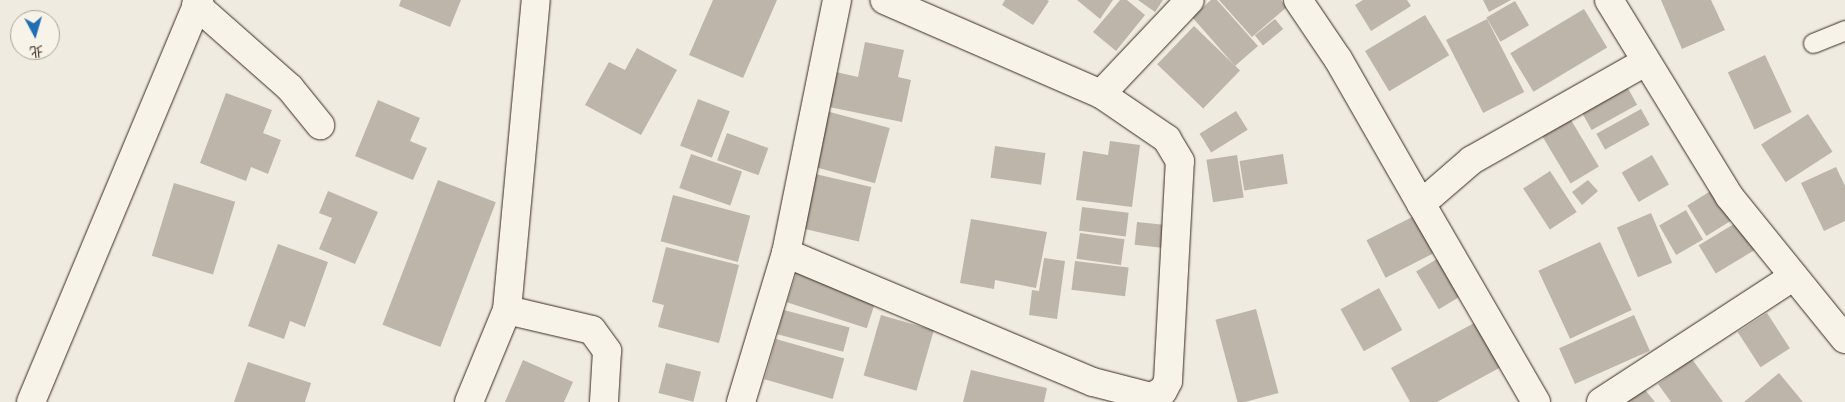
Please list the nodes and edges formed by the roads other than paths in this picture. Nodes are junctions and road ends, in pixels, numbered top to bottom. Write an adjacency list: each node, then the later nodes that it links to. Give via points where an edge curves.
1 (536, 0): 16 (street)
2 (837, 0): 14 (street)
3 (885, 0): 11 (street)
4 (1190, 0): 11 (street)
5 (1298, 0): 13 (street, via 1338,59)
6 (1609, 0): 10 (street)
7 (197, 3): 12 (street, via 290,88); 18 (street)
8 (1845, 30): 9 (lane)
9 (1813, 43)
10 (1646, 62): 13 (street, via 1472,160); 15 (street, via 1729,196)
11 (1101, 94): 14 (street, via 1168,139 1180,161 1168,381 1163,392 1151,397 1086,379)
12 (320, 125)
13 (1420, 204): 22 (street)
14 (786, 253): 21 (street)
15 (1794, 276): 17 (street); 23 (street)
16 (507, 310): 19 (street); 20 (street, via 592,330 607,351)
17 (1845, 339)
18 (31, 402)
19 (469, 402)
20 (604, 402)
21 (741, 402)
22 (1536, 402)
23 (1601, 402)

